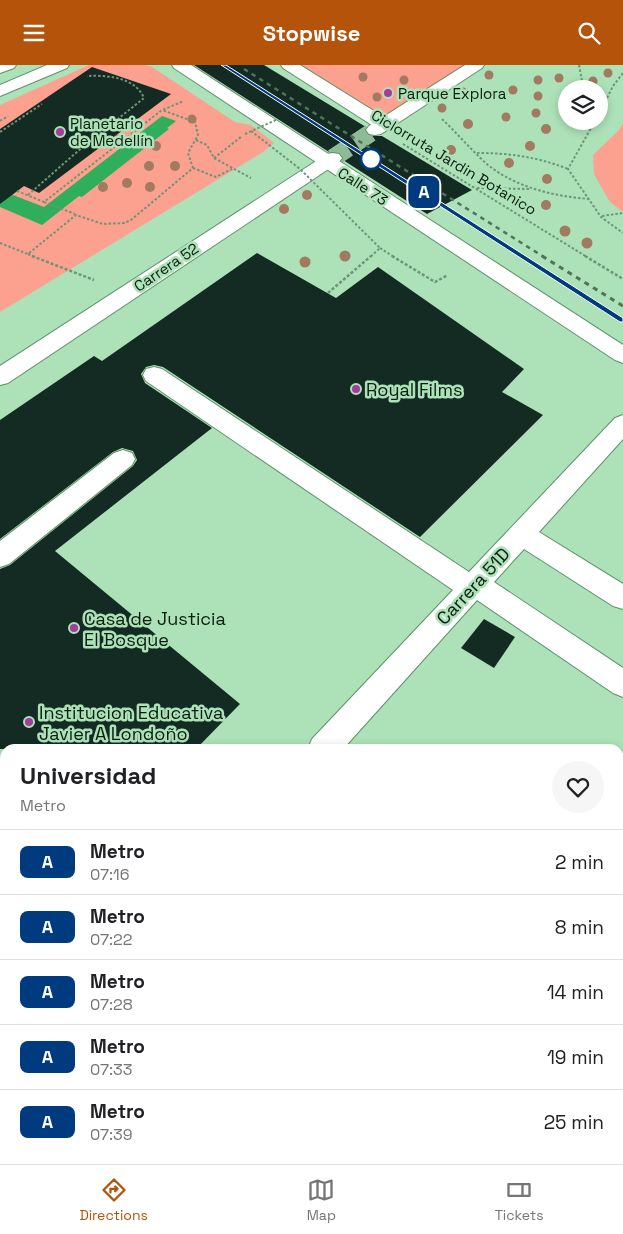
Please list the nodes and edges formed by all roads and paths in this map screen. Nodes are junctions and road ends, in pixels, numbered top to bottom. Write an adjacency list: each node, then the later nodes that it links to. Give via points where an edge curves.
1 (8, 65): 7 (street)
2 (61, 65): 12 (street)
3 (180, 65): 11 (street, Calle 73)
4 (289, 65): 18 (street)
5 (476, 65): 18 (street)
6 (580, 65): 10 (path)
7 (0, 68)
8 (623, 73): 13 (path)
9 (82, 77): 35 (path, via 117,79 140,89 144,98)
10 (582, 80)
11 (216, 89): 15 (path); 27 (street, Calle 73)
12 (0, 91)
13 (608, 96)
14 (43, 103): 21 (path)
15 (162, 110): 23 (path); 24 (path, via 195,122)
16 (442, 118): 25 (path)
17 (278, 119): 20 (path, bridge)
18 (379, 128): 32 (path, Ciclorruta Jardin Botanico)
19 (590, 130): 30 (path)
20 (251, 131): 26 (path); 43 (path, bridge, via 300,169)
21 (0, 132)
22 (116, 135): 23 (path)
23 (125, 139): 37 (path)
24 (196, 140): 26 (path, via 207,145); 28 (path, via 188,153)
25 (477, 153): 30 (path, via 521,155 550,161); 33 (path, via 494,170)
26 (214, 158): 29 (path)
27 (329, 160): 49 (street, Calle 73); 51 (street, Carrera 52)
28 (193, 168): 29 (path, via 216,177); 39 (path, via 121,225 99,224)
29 (233, 168): 31 (path)
30 (568, 169): 36 (path)
31 (257, 181)
32 (476, 188): 33 (path); 45 (path, Ciclorruta Jardin Botanico)
33 (532, 189): 36 (path, via 564,198)
34 (18, 191): 35 (path)
35 (28, 195): 37 (path)
36 (589, 199): 40 (path)
37 (46, 203): 39 (path)
38 (623, 213): 40 (path)
39 (76, 215): 44 (path)
40 (601, 217): 41 (path)
41 (623, 233)
42 (0, 243): 44 (path)
43 (380, 248): 46 (path); 48 (path, bridge)
44 (28, 254): 47 (path)
45 (623, 279)
46 (435, 282)
47 (100, 283)
48 (328, 293)
49 (623, 355)
50 (154, 375): 56 (street)
51 (0, 377)
52 (623, 424): 54 (street, Carrera 51D)
53 (123, 459): 55 (street)
54 (521, 534): 56 (street, Carrera 51D); 57 (street)
55 (0, 556)
56 (473, 586): 58 (street); 59 (street, Carrera 51D)
57 (623, 598)
58 (623, 684)
59 (328, 744)

